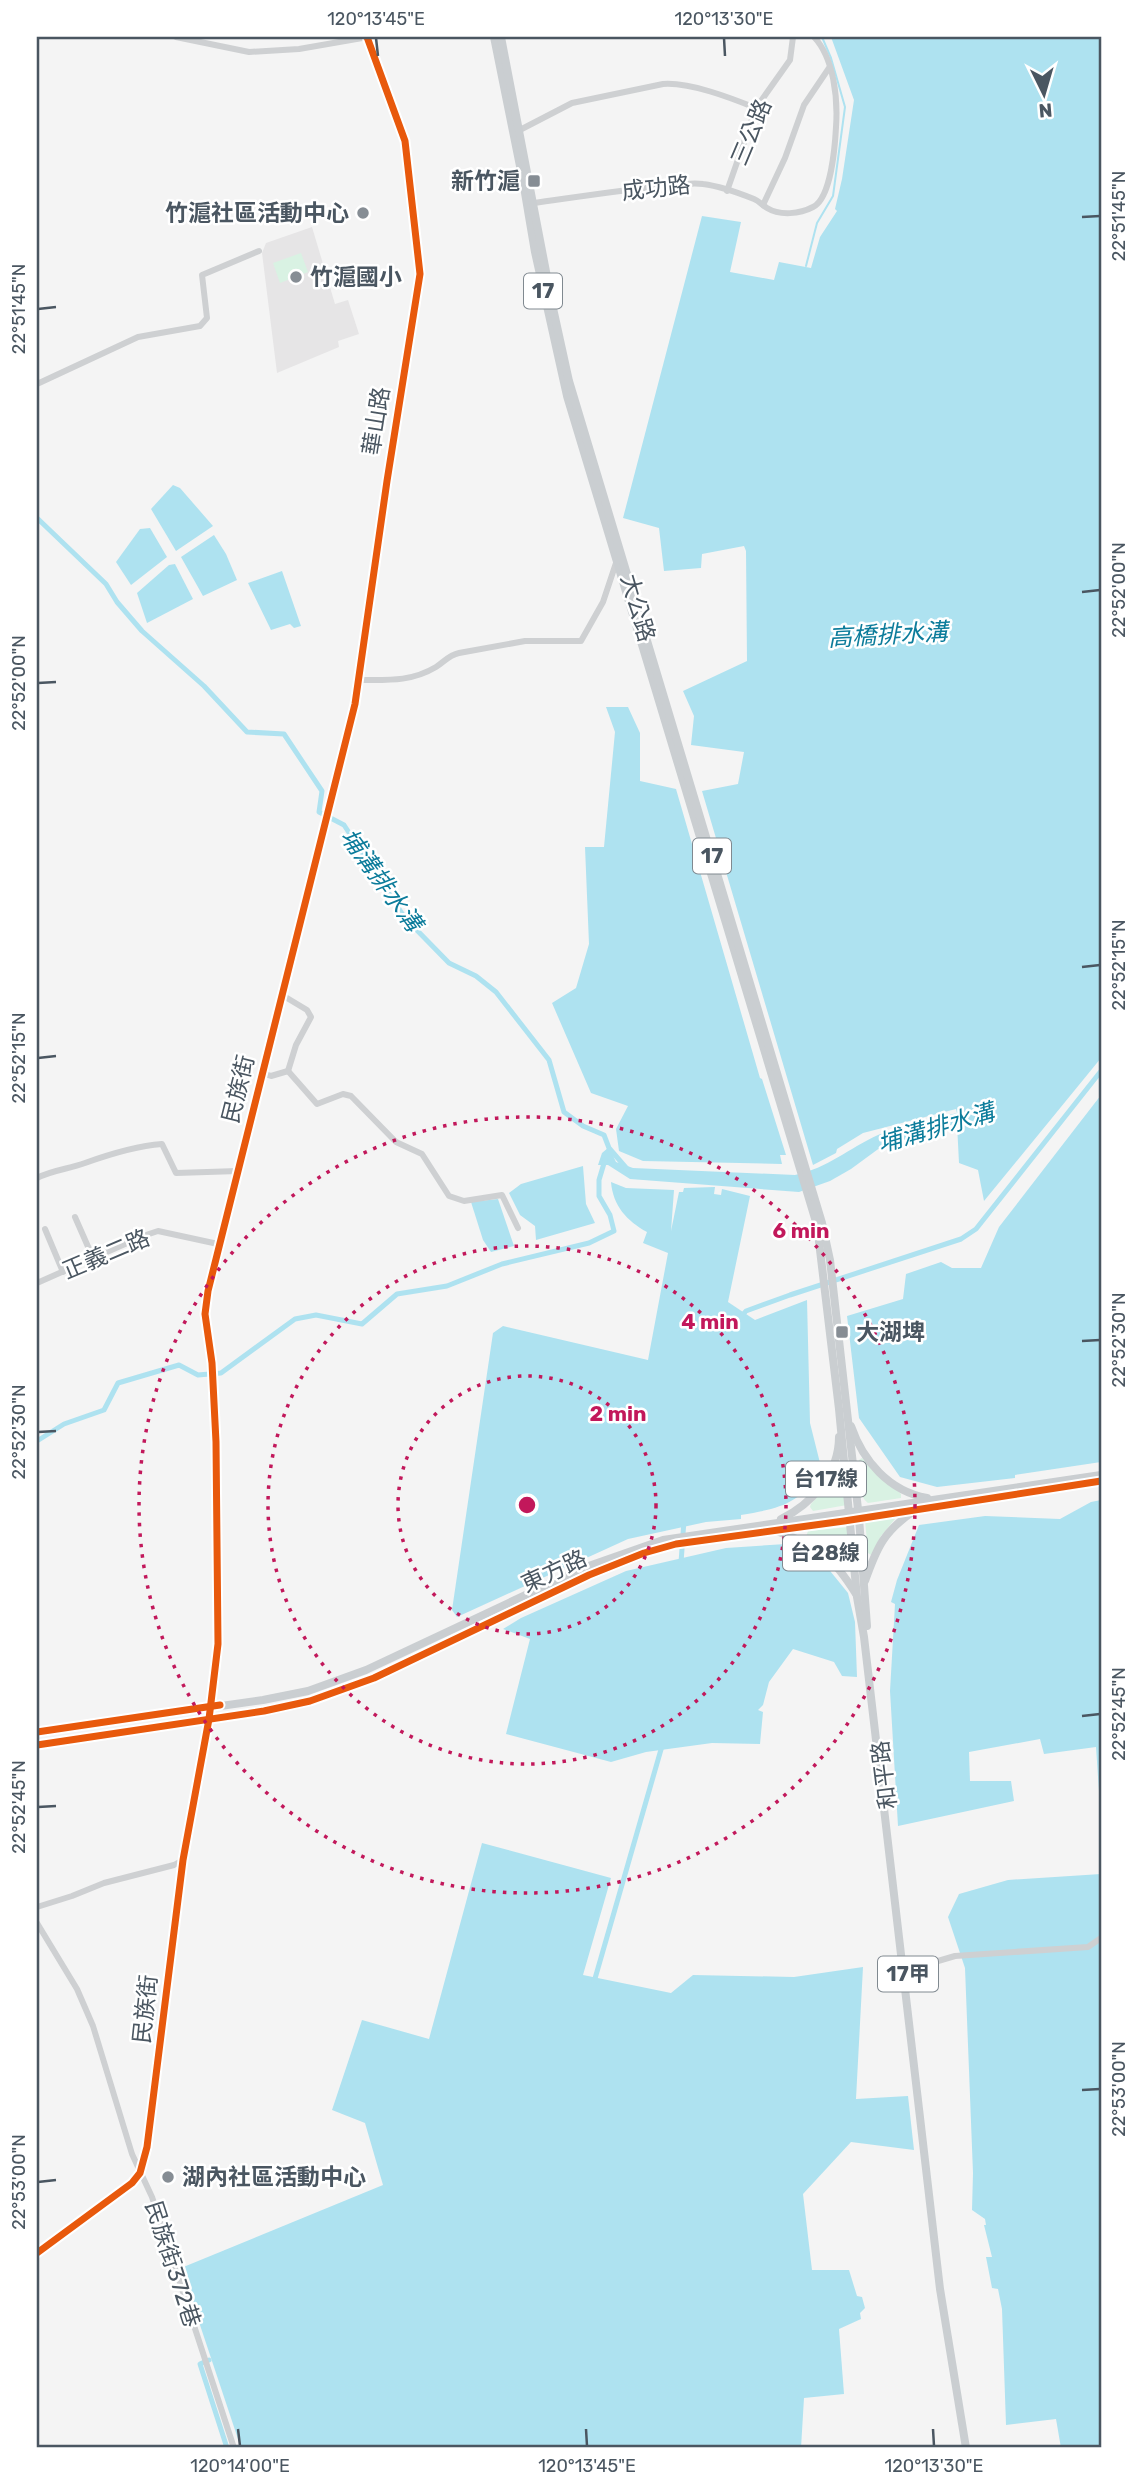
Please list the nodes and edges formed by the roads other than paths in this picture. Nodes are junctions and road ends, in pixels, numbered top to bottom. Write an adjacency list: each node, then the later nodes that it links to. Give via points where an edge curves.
1 (176, 37): 2 (street, via 249,52)
2 (367, 37): 17 (street, 華山路, via 405,141 420,274)
3 (494, 37): 9 (main road, 大公路 / 17)
4 (500, 37): 9 (main road, 大公路 / 17)
5 (793, 37): 8 (street, 三公路, via 790,60)
6 (814, 37): 7 (street)
7 (829, 68): 12 (street, via 804,105); 12 (street, 成功路, via 836,88 836,130 827,187 815,206 787,213)
8 (757, 108): 9 (street, via 663,84 572,103); 10 (street, 三公路)
9 (516, 132): 11 (main road, 大公路 / 17); 15 (main road, 大公路 / 17, via 552,335)
10 (727, 191): 11 (street, 成功路, via 700,184); 12 (street, 成功路)
11 (534, 203): 15 (main road, 大公路 / 17, via 569,381)
12 (763, 205)
13 (259, 251): 14 (street, via 202,275 207,318 200,327 138,337)
14 (37, 384)
15 (614, 540): 16 (main road, 大公路 / 17); 18 (main road, 大公路 / 17)
16 (617, 560): 17 (street, via 603,602 581,641 525,641 450,655 403,681); 18 (main road, 大公路 / 17)
17 (360, 680): 19 (street, 華山路)
18 (686, 779): 25 (main road, 大公路 / 17)
19 (326, 826): 20 (street, 民族街)
20 (282, 995): 21 (street, via 311,1017); 22 (street, 民族街)
21 (288, 1071): 22 (street, via 271,1076); 27 (street, via 317,1104 343,1094 351,1096 396,1142 422,1154 449,1196 464,1201 502,1195)
22 (262, 1073): 23 (street, 民族街)
23 (238, 1171): 24 (street, via 176,1173 162,1144 104,1155); 29 (street, 民族街)
24 (37, 1178)
25 (810, 1190): 34 (main road, 和平路 / 17, via 829,1284)
26 (75, 1217): 30 (street)
27 (518, 1228)
28 (45, 1229): 32 (street)
29 (218, 1244): 30 (street, 正義二路, via 158,1231); 43 (street, 民族街, via 205,1314 216,1442 218,1644)
30 (93, 1258): 32 (street, 正義二路)
31 (37, 1272): 33 (street)
32 (63, 1272): 33 (street, 正義二路)
33 (39, 1282)
34 (842, 1409): 37 (main road, 台17線, via 875,1469 905,1491); 39 (main road, 和平路 / 17); 40 (main road, 台17線, via 839,1443 821,1488)
35 (1101, 1475): 37 (main road, 東方路)
36 (1101, 1481): 38 (main road, 東方路)
37 (940, 1499): 39 (main road, 東方路)
38 (918, 1508): 39 (main road, 東方路); 41 (main road, via 881,1539)
39 (854, 1515): 40 (main road, 東方路); 41 (main road, 和平路 / 17甲); 42 (main road, 和平路 / 17甲)
40 (774, 1527): 42 (main road, 台28線, via 827,1554); 43 (main road, 東方路, via 643,1545 343,1679 289,1696); 44 (main road, 東方路, via 644,1553 374,1678 310,1701)
41 (863, 1587): 51 (main road, 和平路 / 17甲)
42 (857, 1597): 54 (main road, 和平路 / 17甲, via 940,2289)
43 (211, 1706): 44 (street, 民族街); 45 (main road, 東方路)
44 (209, 1719): 46 (main road, 東方路); 47 (street, 民族街)
45 (37, 1732)
46 (37, 1745)
47 (183, 1860): 48 (street); 52 (street, 民族街, via 157,2078)
48 (37, 1907)
49 (37, 1923): 52 (street, 民族街372巷, via 93,2026)
50 (1101, 1938): 51 (street, via 1088,1947 955,1956)
51 (908, 1975): 54 (main road, 和平路 / 17甲)
52 (140, 2173): 53 (street); 55 (street, 民族街372巷, via 152,2197)
53 (37, 2253)
54 (953, 2362): 56 (main road, 和平路 / 17甲)
55 (234, 2448)
56 (966, 2448)

